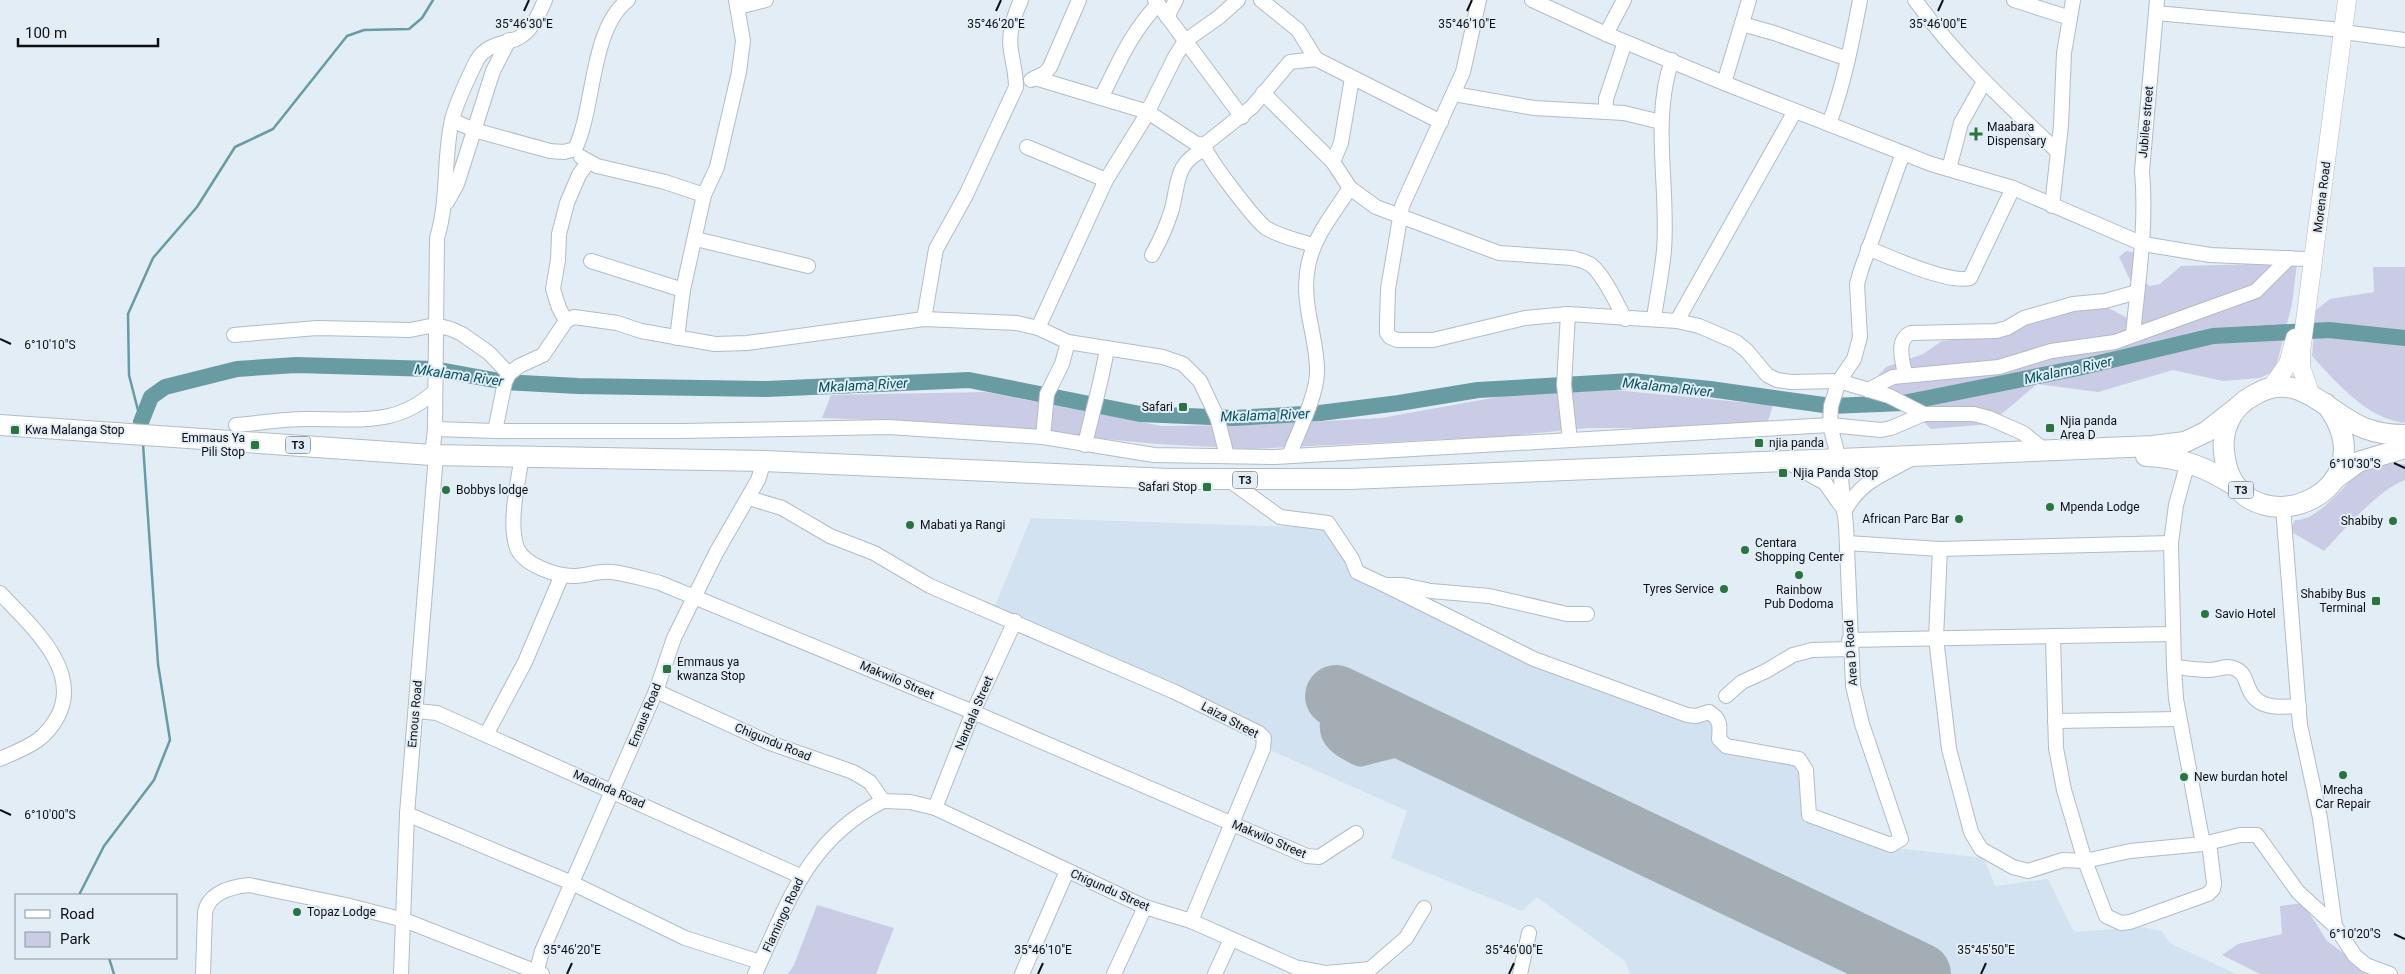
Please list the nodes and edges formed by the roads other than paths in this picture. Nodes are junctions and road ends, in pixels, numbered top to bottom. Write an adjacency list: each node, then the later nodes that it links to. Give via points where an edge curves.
1 (545, 0): 27 (street, via 532,25 517,38)
2 (628, 0): 53 (street, via 610,23)
3 (766, 0): 20 (street)
4 (1021, 0): 38 (street, via 1010,48)
5 (1079, 0): 34 (street, via 1050,67)
6 (1176, 0): 22 (street)
7 (1238, 0): 29 (street)
8 (1261, 0): 31 (street, via 1298,30)
9 (1479, 0): 40 (street, via 1463,72)
10 (1532, 0): 26 (street)
11 (1624, 0): 26 (street)
12 (1748, 0): 24 (street)
13 (1860, 0): 32 (street)
14 (1915, 0): 36 (street, via 1938,32)
15 (2014, 0): 23 (street)
16 (2073, 0): 23 (street)
17 (2336, 0): 25 (main road, Morena Road)
18 (2347, 0): 25 (main road, Morena Road)
19 (1156, 2): 22 (street); 41 (street, via 1132,36)
20 (737, 4): 62 (street, via 743,41 739,72 717,168)
21 (2156, 7): 25 (street); 67 (street, Jubilee street, via 2142,171)
22 (1167, 17): 29 (street)
23 (2070, 18): 54 (street, via 2064,53)
24 (1742, 24): 32 (street); 37 (street)
25 (2338, 31): 28 (street); 71 (main road, Morena Road); 76 (main road, Morena Road)
26 (1606, 34): 30 (street)
27 (509, 40): 46 (street, via 496,43 478,59); 50 (street, via 493,71)
28 (2405, 40)
29 (1185, 41): 43 (street); 45 (street)
30 (1626, 42): 33 (street); 44 (street, via 1606,99)
31 (1316, 59): 35 (street); 39 (street, via 1290,62)
32 (1848, 59): 49 (street, via 1840,96)
33 (1672, 60): 37 (street); 48 (street)
34 (1034, 78): 38 (street); 41 (street)
35 (1352, 78): 47 (street); 57 (street, via 1341,143)
36 (1984, 82): 54 (street); 58 (street, via 1961,123)
37 (1724, 83): 42 (street)
38 (1016, 87): 79 (street, via 966,195 936,249)
39 (1263, 93): 45 (street); 57 (street)
40 (1454, 94): 44 (street, via 1534,108); 47 (street)
41 (1101, 98): 43 (street)
42 (1795, 111): 49 (street); 82 (street)
43 (1148, 112): 52 (street); 59 (street)
44 (1606, 112): 48 (street)
45 (1242, 116): 52 (street)
46 (452, 120): 50 (street); 64 (street)
47 (1441, 122): 65 (street, via 1416,173)
48 (1661, 122): 78 (street, via 1664,250)
49 (1829, 124): 55 (street)
50 (474, 130): 53 (street, via 550,151); 64 (street, via 457,184)
51 (1027, 147): 59 (street)
52 (1204, 147): 68 (street, via 1256,220 1281,236); 70 (street, via 1182,166 1172,209)
53 (575, 149): 56 (street)
54 (2058, 152): 63 (street)
55 (1903, 153): 58 (street); 69 (street)
56 (588, 162): 62 (street); 81 (street, via 567,204 559,234 553,290)
57 (1333, 162): 60 (street)
58 (1949, 169): 61 (street)
59 (1106, 180): 84 (street)
60 (1350, 188): 65 (street, via 1376,207); 68 (street)
61 (2013, 188): 63 (street); 69 (street, via 1970,278 1963,280 1926,270)
62 (704, 195): 66 (street)
63 (2052, 206): 67 (street)
64 (444, 207): 83 (street, Emous Road, via 437,238)
65 (1400, 216): 77 (street, via 1388,289 1387,333 1390,337 1397,340 1433,340 1525,318); 80 (street, via 1499,252 1572,258 1584,262 1601,277)
66 (696, 239): 73 (street); 74 (street)
67 (2143, 244): 71 (street, via 2210,255); 75 (street, Jubilee street)
68 (1313, 245): 114 (street, via 1305,282 1317,379)
69 (1868, 248): 93 (street, via 1857,284 1860,337 1854,359)
70 (1152, 255)
71 (2297, 259): 76 (main road, Morena Road); 86 (street, via 2256,290)
72 (591, 261): 74 (street)
73 (808, 266)
74 (683, 290): 87 (street)
75 (2137, 292): 86 (street, Jubilee street); 92 (street, via 2105,301 2073,304 2024,318 1996,331 1904,336 1901,342)
76 (2303, 309): 89 (main road, Morena Road)
77 (1568, 314): 80 (street); 107 (street, via 1564,384)
78 (1654, 318): 80 (street); 82 (street)
79 (924, 319): 84 (street, via 1016,322); 87 (street, via 747,343 715,344)
80 (1625, 319)
81 (566, 321): 87 (street, via 582,317); 91 (street, via 543,354)
82 (1677, 321): 93 (street, via 1699,326 1736,342 1767,375 1777,380)
83 (435, 326): 85 (street, via 410,330 317,328); 91 (street, via 462,334 489,353); 96 (street, Emous Road)
84 (1038, 328): 88 (street)
85 (234, 335)
86 (2133, 335): 92 (street, via 2115,342 2051,351 1999,367)
87 (677, 338)
88 (1068, 342): 90 (street); 106 (street, via 1062,364 1047,394)
89 (2299, 343): 94 (main road, Morena Road); 97 (main road, Morena Road, via 2301,366)
90 (1107, 348): 108 (street, via 1103,377); 113 (street, via 1162,356 1183,364 1200,381 1218,417)
91 (509, 374): 104 (street)
92 (1905, 375): 95 (street)
93 (1839, 381): 95 (street); 102 (street, via 1831,406)
94 (2271, 388): 97 (highway, via 2284,387); 98 (highway, T3, via 2259,392)
95 (1868, 390): 99 (street, via 1889,396)
96 (434, 391): 101 (street, via 410,410 383,418 302,419); 103 (street, Emous Road)
97 (2318, 399): 105 (highway, via 2365,428); 120 (highway, T3, via 2336,417 2343,440 2341,464)
98 (2238, 407): 110 (highway, T3, via 2206,432 2185,442); 122 (highway, T3, via 2228,422 2223,440 2224,458 2230,475)
99 (1924, 414): 102 (street, via 1881,430); 110 (street, via 1974,414 1989,418 2023,433)
100 (0, 425): 111 (highway, T3)
101 (236, 425)
102 (1830, 425): 107 (street); 116 (street, Area D Road)
103 (435, 429): 104 (street); 111 (street, Emous Road)
104 (495, 431): 106 (street, via 888,427)
105 (2405, 435)
106 (1042, 438): 108 (street)
107 (1570, 440): 114 (street)
108 (1085, 445): 113 (street, via 1154,455)
109 (2405, 448): 120 (highway, T3, via 2358,462)
110 (2050, 452): 115 (highway, T3); 119 (highway, T3, via 2168,457)
111 (434, 455): 112 (highway, T3); 143 (street, Emous Road)
112 (522, 456): 117 (highway, T3); 129 (street, Makwilo Street, via 514,517 517,546 522,557)
113 (1227, 456): 114 (street)
114 (1289, 456)
115 (1915, 457): 116 (highway, T3); 125 (street, via 1866,484)
116 (1839, 460): 118 (highway, T3); 125 (street, Area D Road)
117 (764, 461): 121 (highway, T3); 123 (street, Emaus Road)
118 (1786, 462): 121 (highway, T3, via 1349,479); 125 (street, via 1825,483)
119 (2188, 462): 122 (highway, T3, via 2214,472); 127 (street, via 2176,505)
120 (2335, 479): 124 (highway, T3, via 2313,500)
121 (1229, 480): 130 (street, via 1280,517 1328,523 1357,572)
122 (2241, 490): 124 (highway, T3, via 2253,499)
123 (749, 498): 132 (street, Emaus Road); 134 (street, Laiza Street, via 782,508 830,536 874,553 930,586 998,616)
124 (2283, 507): 142 (street)
125 (1844, 512): 126 (street, Area D Road)
126 (1847, 543): 128 (street); 138 (street, Area D Road)
127 (2171, 543): 128 (street); 135 (street)
128 (1940, 549): 137 (street)
129 (562, 575): 132 (street, Makwilo Street, via 610,571 660,583); 147 (street, via 525,662)
130 (1385, 585): 133 (street, via 1489,596 1567,614); 138 (street, Area D Road, via 1534,659 1687,715 1709,712 1717,716 1719,739 1726,746 1799,759 1806,770 1809,815 1891,845 1901,838 1856,707)
131 (0, 593): 148 (street, via 37,634 58,664 64,691 61,709 42,737)
132 (695, 596): 140 (street, Emaus Road, via 674,638); 144 (street, Makwilo Street)
133 (1587, 614)
134 (1015, 620): 144 (street, Nandala Street); 153 (street, Laiza Street, via 1259,733 1264,738 1264,749)
135 (2173, 634): 136 (street); 139 (street)
136 (2053, 636): 137 (street); 146 (street)
137 (1936, 638): 138 (street); 156 (street, via 1949,749 1971,832 1981,849 2013,867 2028,871 2051,862)
138 (1850, 644): 141 (street, via 1793,655 1742,682)
139 (2174, 667): 142 (street, via 2212,670 2228,666 2245,677 2250,692 2261,703 2271,707); 145 (street)
140 (656, 691): 149 (street, Emaus Road); 150 (street, Chigundu Road, via 770,743 853,772 870,782)
141 (1726, 696)
142 (2299, 706): 164 (street, via 2300,725 2320,818)
143 (416, 710): 147 (street, Madinda Road, via 436,714); 152 (street, Emous Road)
144 (973, 712): 151 (street, Nandala Street); 153 (street, Makwilo Street)
145 (2179, 719): 146 (street); 155 (street)
146 (2055, 721): 156 (street, via 2056,748 2064,790)
147 (486, 735): 149 (street, Madinda Road)
148 (0, 758)
149 (614, 791): 158 (street, Madinda Road); 159 (street, Emaus Road)
150 (883, 801): 151 (street, Chigundu Street, via 910,802); 158 (street, Flamingo Road, via 836,832)
151 (935, 808): 157 (street, Chigundu Street)
152 (407, 814): 159 (street); 162 (street, Emous Road)
153 (1232, 824): 154 (street, Makwilo Street, via 1314,858); 163 (street, Laiza Street)
154 (1356, 833)
155 (2206, 843): 156 (street); 156 (street, via 2213,890 2202,897 2130,922 2121,923 2106,916); 164 (street, via 2257,835 2298,892)
156 (2085, 861)
157 (1067, 870): 160 (street, Chigundu Street); 173 (street)
158 (800, 876): 167 (street, Flamingo Road)
159 (572, 883): 167 (street, via 685,938); 170 (street, Emaus Road, via 542,951)
160 (1144, 908): 163 (street, Chigundu Street); 174 (street)
161 (1424, 908): 169 (street, Chigundu Street, via 1406,938)
162 (404, 920): 170 (street); 171 (street, via 265,887 234,887 207,902); 172 (street, Emous Road)
163 (1191, 921): 166 (street, Chigundu Street)
164 (2335, 926): 177 (street, via 2355,956 2366,965)
165 (1530, 933): 176 (street)
166 (1231, 939): 168 (street, Chigundu Street); 175 (street)
167 (757, 968)
168 (1293, 971): 169 (street, Chigundu Street)
169 (1371, 972)
170 (538, 973)
171 (202, 974)
172 (401, 974)
173 (1022, 974)
174 (1114, 974)
175 (1215, 974)
176 (1520, 974)
177 (2390, 974)

